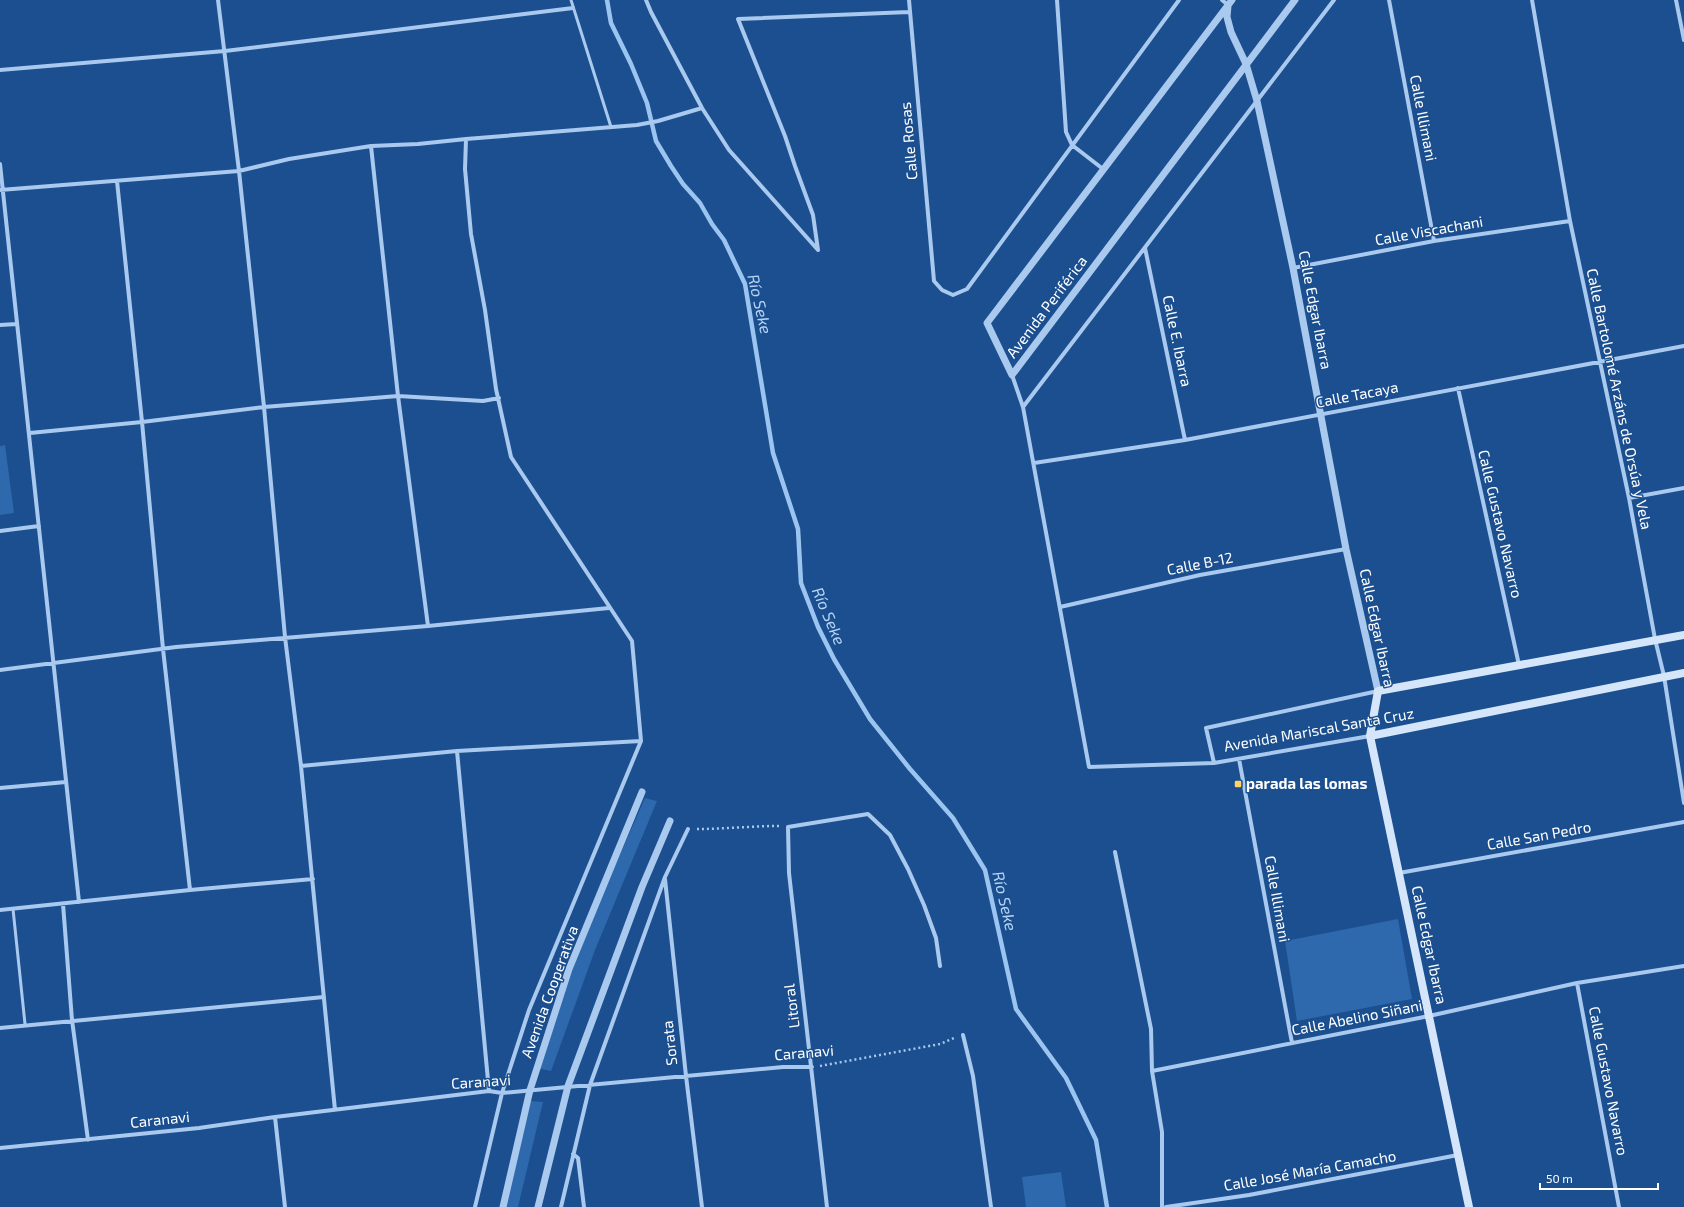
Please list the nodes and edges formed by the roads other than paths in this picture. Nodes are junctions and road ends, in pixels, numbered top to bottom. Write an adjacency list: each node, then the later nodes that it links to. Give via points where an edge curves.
1 (218, 0): 16 (street)
2 (571, 0): 13 (lane)
3 (646, 0): 20 (street)
4 (909, 0): 14 (street, Calle Rosas)
5 (1057, 0): 23 (street, via 1065,123)
6 (1180, 0): 23 (street)
7 (1294, 0): 17 (street, Avenida Periférica)
8 (1334, 0): 19 (street)
9 (1388, 0): 31 (street, Calle Illimani)
10 (1532, 0): 30 (street, Calle Bartolomé Arzáns de Orsúa y Vela)
11 (1676, 0): 15 (street)
12 (1227, 2): 17 (street, Calle Edgar Ibarra, via 1231,32); 26 (street, Avenida Periférica)
13 (573, 8): 16 (street); 21 (lane)
14 (909, 12): 20 (street, via 738,19 785,136 813,215 818,250 729,150); 23 (street, Calle Rosas, via 934,281 942,290 953,295 967,289)
15 (1684, 40)
16 (225, 51): 18 (street); 27 (street)
17 (1246, 64): 19 (street, Calle Edgar Ibarra); 38 (street, Avenida Periférica)
18 (0, 70)
19 (1257, 101): 32 (street); 33 (street, Calle Edgar Ibarra)
20 (702, 108): 21 (street, via 658,122)
21 (611, 127): 22 (street)
22 (466, 139): 24 (street); 41 (street, via 465,169 470,234)
23 (1072, 145): 26 (street)
24 (371, 146): 27 (street, via 289,159); 40 (street)
25 (0, 164): 29 (street)
26 (1103, 169): 38 (street, Avenida Periférica, via 987,323)
27 (239, 171): 28 (street); 42 (street)
28 (117, 181): 29 (street); 45 (street)
29 (1, 190): 34 (street)
30 (1570, 221): 31 (street, Calle Viscachani); 37 (street, Calle Bartolomé Arzáns de Orsúa y Vela)
31 (1434, 241): 33 (street, Calle Viscachani)
32 (1145, 248): 43 (street); 47 (street, Calle E. Ibarra)
33 (1293, 268): 44 (street, Calle Edgar Ibarra)
34 (17, 324): 35 (street); 46 (street)
35 (0, 325)
36 (1684, 346): 37 (street, Calle Tacaya)
37 (1599, 362): 39 (street, Calle Tacaya); 50 (street, Calle Bartolomé Arzáns de Orsúa y Vela)
38 (1012, 375): 43 (street)
39 (1458, 388): 44 (street, Calle Tacaya); 62 (street, Calle Gustavo Navarro)
40 (398, 396): 41 (street, via 483,401); 42 (street); 56 (street)
41 (499, 398): 55 (street, via 511,457)
42 (264, 407): 45 (street); 58 (street)
43 (1023, 407): 48 (street)
44 (1321, 414): 47 (street, Calle Tacaya); 53 (street, Calle Edgar Ibarra)
45 (142, 422): 46 (street); 60 (street)
46 (30, 433): 51 (street)
47 (1185, 440): 48 (street, Calle Tacaya)
48 (1034, 463): 54 (street)
49 (1684, 488): 50 (street)
50 (1629, 498): 59 (street, Calle Bartolomé Arzáns de Orsúa y Vela)
51 (39, 526): 52 (street); 61 (street)
52 (0, 531)
53 (1346, 549): 54 (street, Calle B-12, via 1200,575); 66 (street, Calle Edgar Ibarra)
54 (1060, 607): 71 (street, via 1089,767)
55 (609, 608): 56 (street); 68 (street, via 632,641)
56 (428, 626): 58 (street)
57 (1684, 635): 59 (main road, Avenida Mariscal Santa Cruz)
58 (285, 637): 60 (street); 72 (street)
59 (1655, 639): 62 (main road, Avenida Mariscal Santa Cruz); 65 (street, Calle Bartolomé Arzáns de Orsúa y Vela)
60 (163, 649): 61 (street); 84 (street)
61 (54, 664): 63 (street); 73 (street)
62 (1519, 665): 66 (main road, Avenida Mariscal Santa Cruz)
63 (0, 670)
64 (1684, 673): 65 (main road, Avenida Mariscal Santa Cruz)
65 (1664, 676): 67 (main road, Avenida Mariscal Santa Cruz); 76 (street, Calle Bartolomé Arzáns de Orsúa y Vela)
66 (1378, 691): 67 (main road, Calle Edgar Ibarra); 71 (street, Avenida Mariscal Santa Cruz, via 1206,728)
67 (1370, 736): 70 (street, Avenida Mariscal Santa Cruz); 81 (main road, Calle Edgar Ibarra)
68 (641, 741): 69 (street); 106 (street, via 529,1010)
69 (457, 752): 72 (street); 105 (street)
70 (1239, 759): 71 (street, Avenida Mariscal Santa Cruz); 98 (street, Calle Illimani)
71 (1214, 763)
72 (301, 766): 83 (street)
73 (66, 782): 74 (street); 85 (street)
74 (0, 788)
75 (642, 792): 104 (street, Avenida Cooperativa, via 569,969)
76 (1684, 803)
77 (670, 821): 103 (street, via 642,887)
78 (1684, 822): 81 (street, Calle San Pedro)
79 (688, 829): 82 (street)
80 (1115, 852): 100 (street, via 1151,1029)
81 (1399, 873): 93 (main road, Calle Edgar Ibarra)
82 (665, 876): 101 (street, Sorata); 102 (street)
83 (313, 879): 84 (street); 92 (street)
84 (190, 890): 85 (street)
85 (79, 902): 86 (street)
86 (63, 904): 87 (street); 94 (street)
87 (13, 909): 88 (street); 95 (lane)
88 (0, 910)
89 (940, 966): 99 (street, Litoral, via 936,938 908,869 890,836 868,814 788,826 789,873)
90 (1684, 966): 91 (street, Calle Abelino Siñani)
91 (1577, 984): 93 (street, Calle Abelino Siñani); 125 (street, Calle Gustavo Navarro)
92 (324, 997): 94 (street); 107 (street)
93 (1429, 1016): 98 (street, Calle Abelino Siñani); 112 (main road, Calle Edgar Ibarra)
94 (72, 1020): 95 (street); 109 (street)
95 (25, 1024): 96 (street)
96 (0, 1028)
97 (963, 1035): 121 (street, via 973,1076)
98 (1292, 1043): 100 (street, Calle Abelino Siñani)
99 (812, 1067): 101 (street, Caranavi, via 783,1067); 120 (street, Litoral)
100 (1152, 1071): 122 (street, via 1162,1132)
101 (686, 1076): 102 (street, Caranavi); 119 (street, Sorata)
102 (590, 1085): 103 (street, Caranavi); 111 (street)
103 (568, 1086): 104 (street, Caranavi); 116 (street)
104 (530, 1090): 106 (street, Caranavi); 115 (street, Avenida Cooperativa)
105 (489, 1091): 106 (street, Caranavi); 107 (street, Caranavi)
106 (502, 1093): 114 (street)
107 (336, 1110): 108 (street, Caranavi)
108 (275, 1117): 109 (street, Caranavi); 113 (street)
109 (88, 1140): 110 (street, Caranavi)
110 (0, 1148)
111 (573, 1154): 117 (street); 118 (street, via 578,1158)
112 (1458, 1154): 123 (street, Calle José María Camacho, via 1249,1195); 124 (main road, Calle Edgar Ibarra)
113 (285, 1207)
114 (475, 1207)
115 (503, 1207)
116 (538, 1207)
117 (561, 1207)
118 (584, 1207)
119 (702, 1207)
120 (827, 1207)
121 (991, 1207)
122 (1162, 1207)
123 (1166, 1207)
124 (1469, 1207)
125 (1619, 1207)

